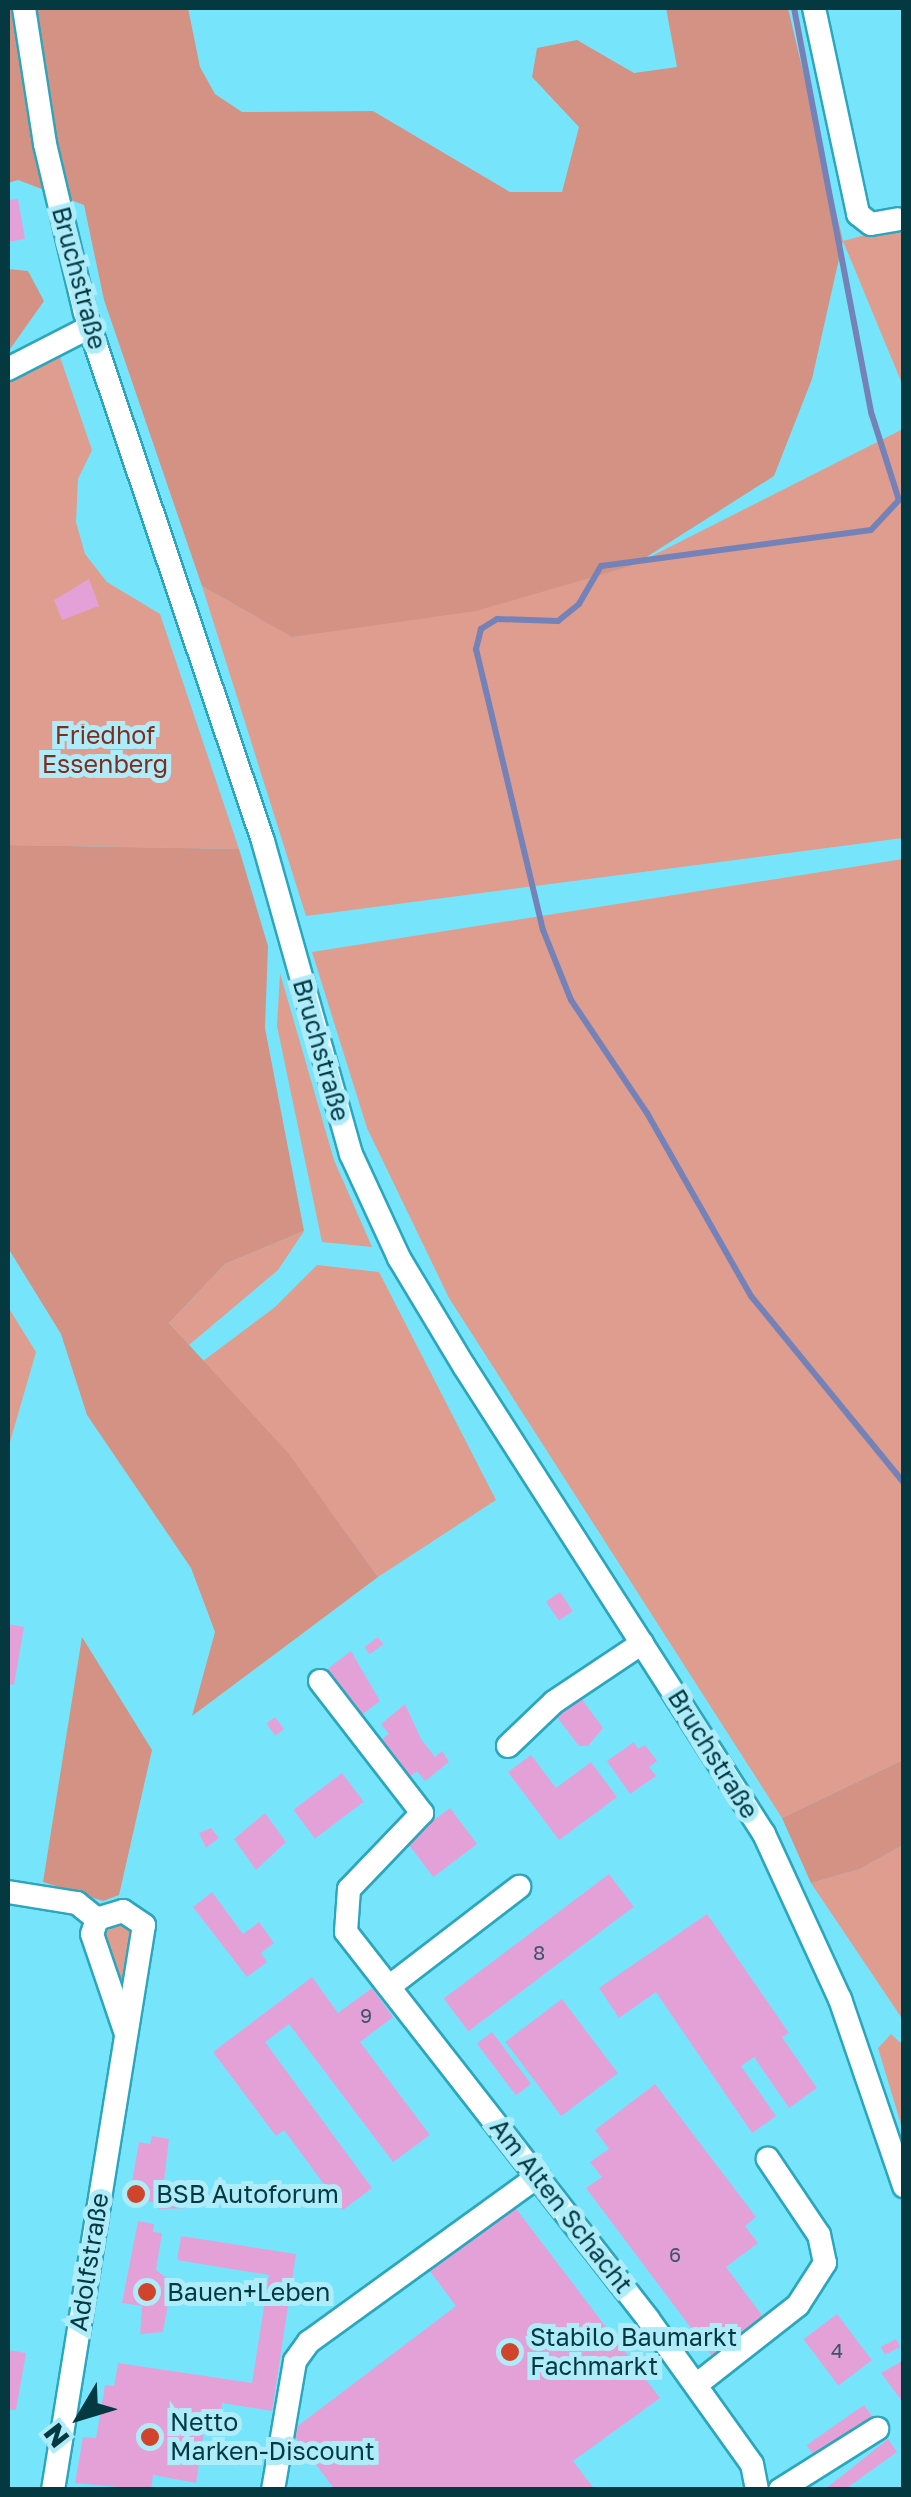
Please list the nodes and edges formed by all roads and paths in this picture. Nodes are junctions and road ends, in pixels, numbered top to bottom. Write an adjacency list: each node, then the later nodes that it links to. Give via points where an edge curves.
1 (24, 8): 4 (street, Bruchstraße, via 44,144)
2 (814, 8): 3 (street, via 858,214 870,224)
3 (898, 219)
4 (90, 328): 5 (street); 6 (street, Bruchstraße, via 263,840 351,1154 445,1335)
5 (8, 369)
6 (642, 1643): 8 (street, via 554,1702); 16 (street, Bruchstraße, via 764,1834 840,1999)
7 (320, 1682): 12 (street, Am Alten Schacht, via 422,1813 348,1889 346,1932)
8 (508, 1746)
9 (520, 1887): 12 (street)
10 (8, 1892): 11 (street, via 77,1903)
11 (97, 1919): 13 (street, Adolfstraße, via 97,1956); 13 (street, Adolfstraße, via 122,1911 144,1925)
12 (390, 1986): 15 (street, Am Alten Schacht)
13 (126, 2034): 19 (street, Adolfstraße)
14 (768, 2159): 17 (street, via 819,2235 825,2263 798,2305)
15 (538, 2176): 17 (street, Am Alten Schacht); 20 (street, via 308,2342 295,2362)
16 (904, 2186)
17 (696, 2385): 21 (street, Am Alten Schacht, via 752,2464)
18 (877, 2430): 22 (street)
19 (53, 2490)
20 (273, 2490)
21 (757, 2490)
22 (780, 2490)

